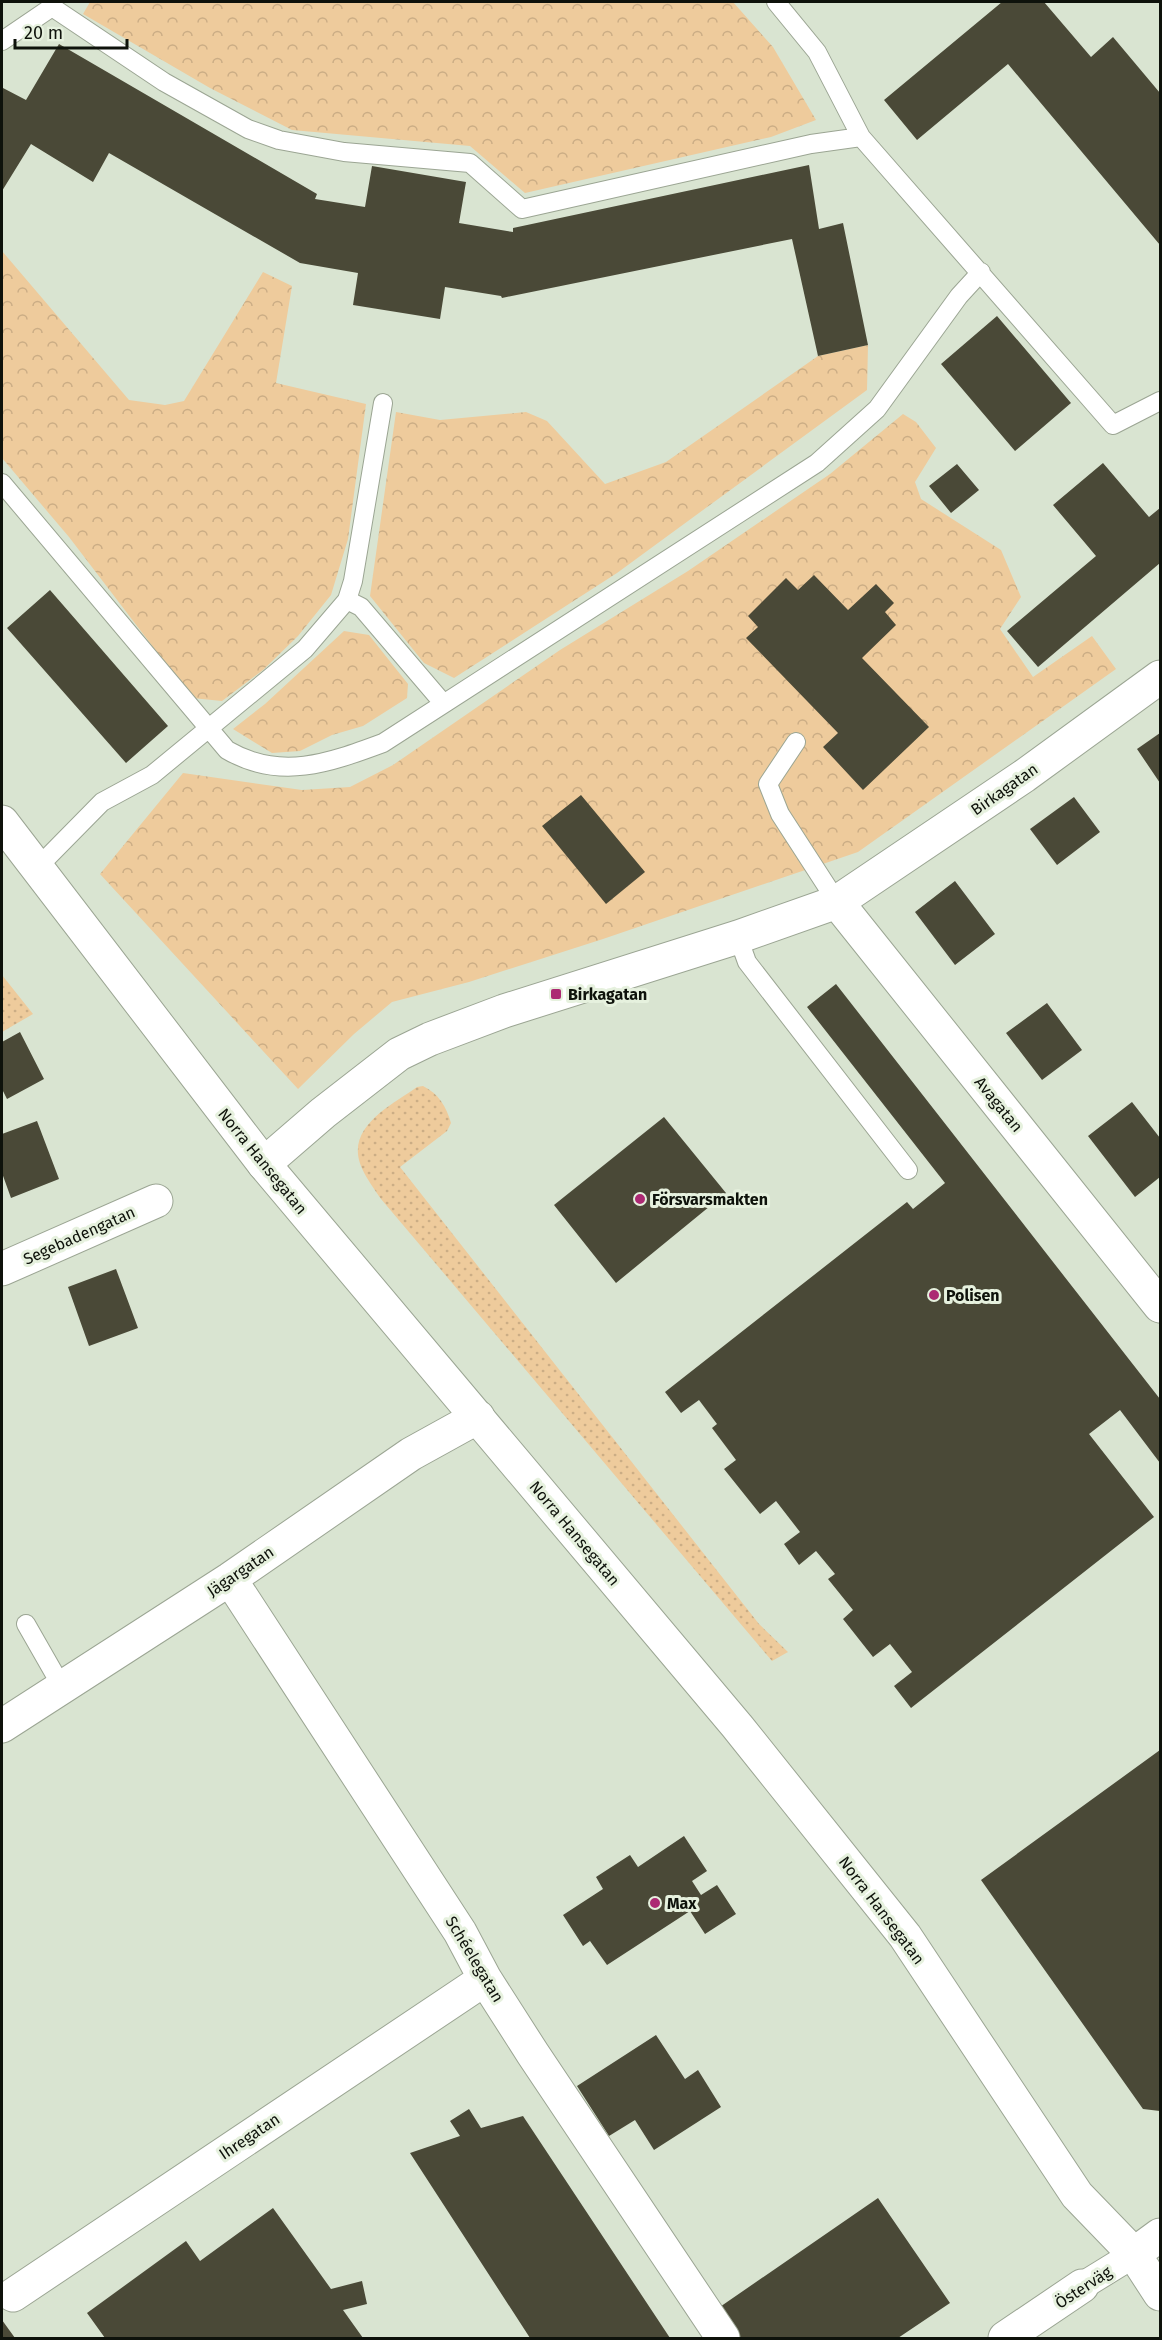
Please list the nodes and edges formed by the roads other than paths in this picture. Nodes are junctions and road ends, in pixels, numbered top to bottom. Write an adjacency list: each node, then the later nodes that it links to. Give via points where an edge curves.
1 (776, 2): 3 (lane, via 818,52)
2 (2, 41): 3 (lane, via 52,7 164,82 248,129 279,140 344,152 470,163 522,209 811,144)
3 (861, 137): 4 (lane)
4 (981, 272): 5 (lane, via 1113,424); 10 (lane, via 877,409 817,463)
5 (1161, 401)
6 (383, 403): 8 (lane, via 362,540)
7 (2, 483): 11 (lane)
8 (347, 600): 10 (lane, via 361,607); 11 (lane, via 305,649)
9 (1161, 677): 15 (street, Birkagatan, via 1024,776)
10 (443, 703): 11 (lane, via 382,742 334,761 312,765 247,762 227,750)
11 (207, 729): 14 (lane, via 152,775 102,802)
12 (796, 742): 15 (lane, via 768,784 780,814)
13 (2, 822): 14 (street, Norra Hansegatan)
14 (37, 868): 17 (street, Norra Hansegatan)
15 (837, 902): 16 (street, Birkagatan); 21 (street, Avagatan)
16 (738, 938): 17 (street, Birkagatan, via 504,1011 399,1054); 18 (lane, via 747,963)
17 (264, 1164): 22 (street, Norra Hansegatan)
18 (908, 1170)
19 (156, 1201): 20 (street, Segebadengatan)
20 (2, 1269)
21 (1161, 1306)
22 (478, 1416): 23 (street, Jägargatan, via 411,1454); 29 (street, Norra Hansegatan, via 737,1726 905,1936 1077,2195)
23 (230, 1579): 25 (street, Jägargatan); 27 (street, Schéelegatan, via 460,1932)
24 (26, 1624): 25 (lane)
25 (62, 1687): 26 (street, Jägargatan)
26 (2, 1726)
27 (485, 1979): 32 (street, Ihregatan); 33 (street, Schéelegatan)
28 (1161, 2235): 29 (street, Österväg)
29 (1134, 2254): 30 (street, Österväg); 31 (street, Norra Hansegatan)
30 (1082, 2286): 34 (street, Österväg)
31 (1161, 2294)
32 (13, 2295)
33 (723, 2338)
34 (1005, 2338)

